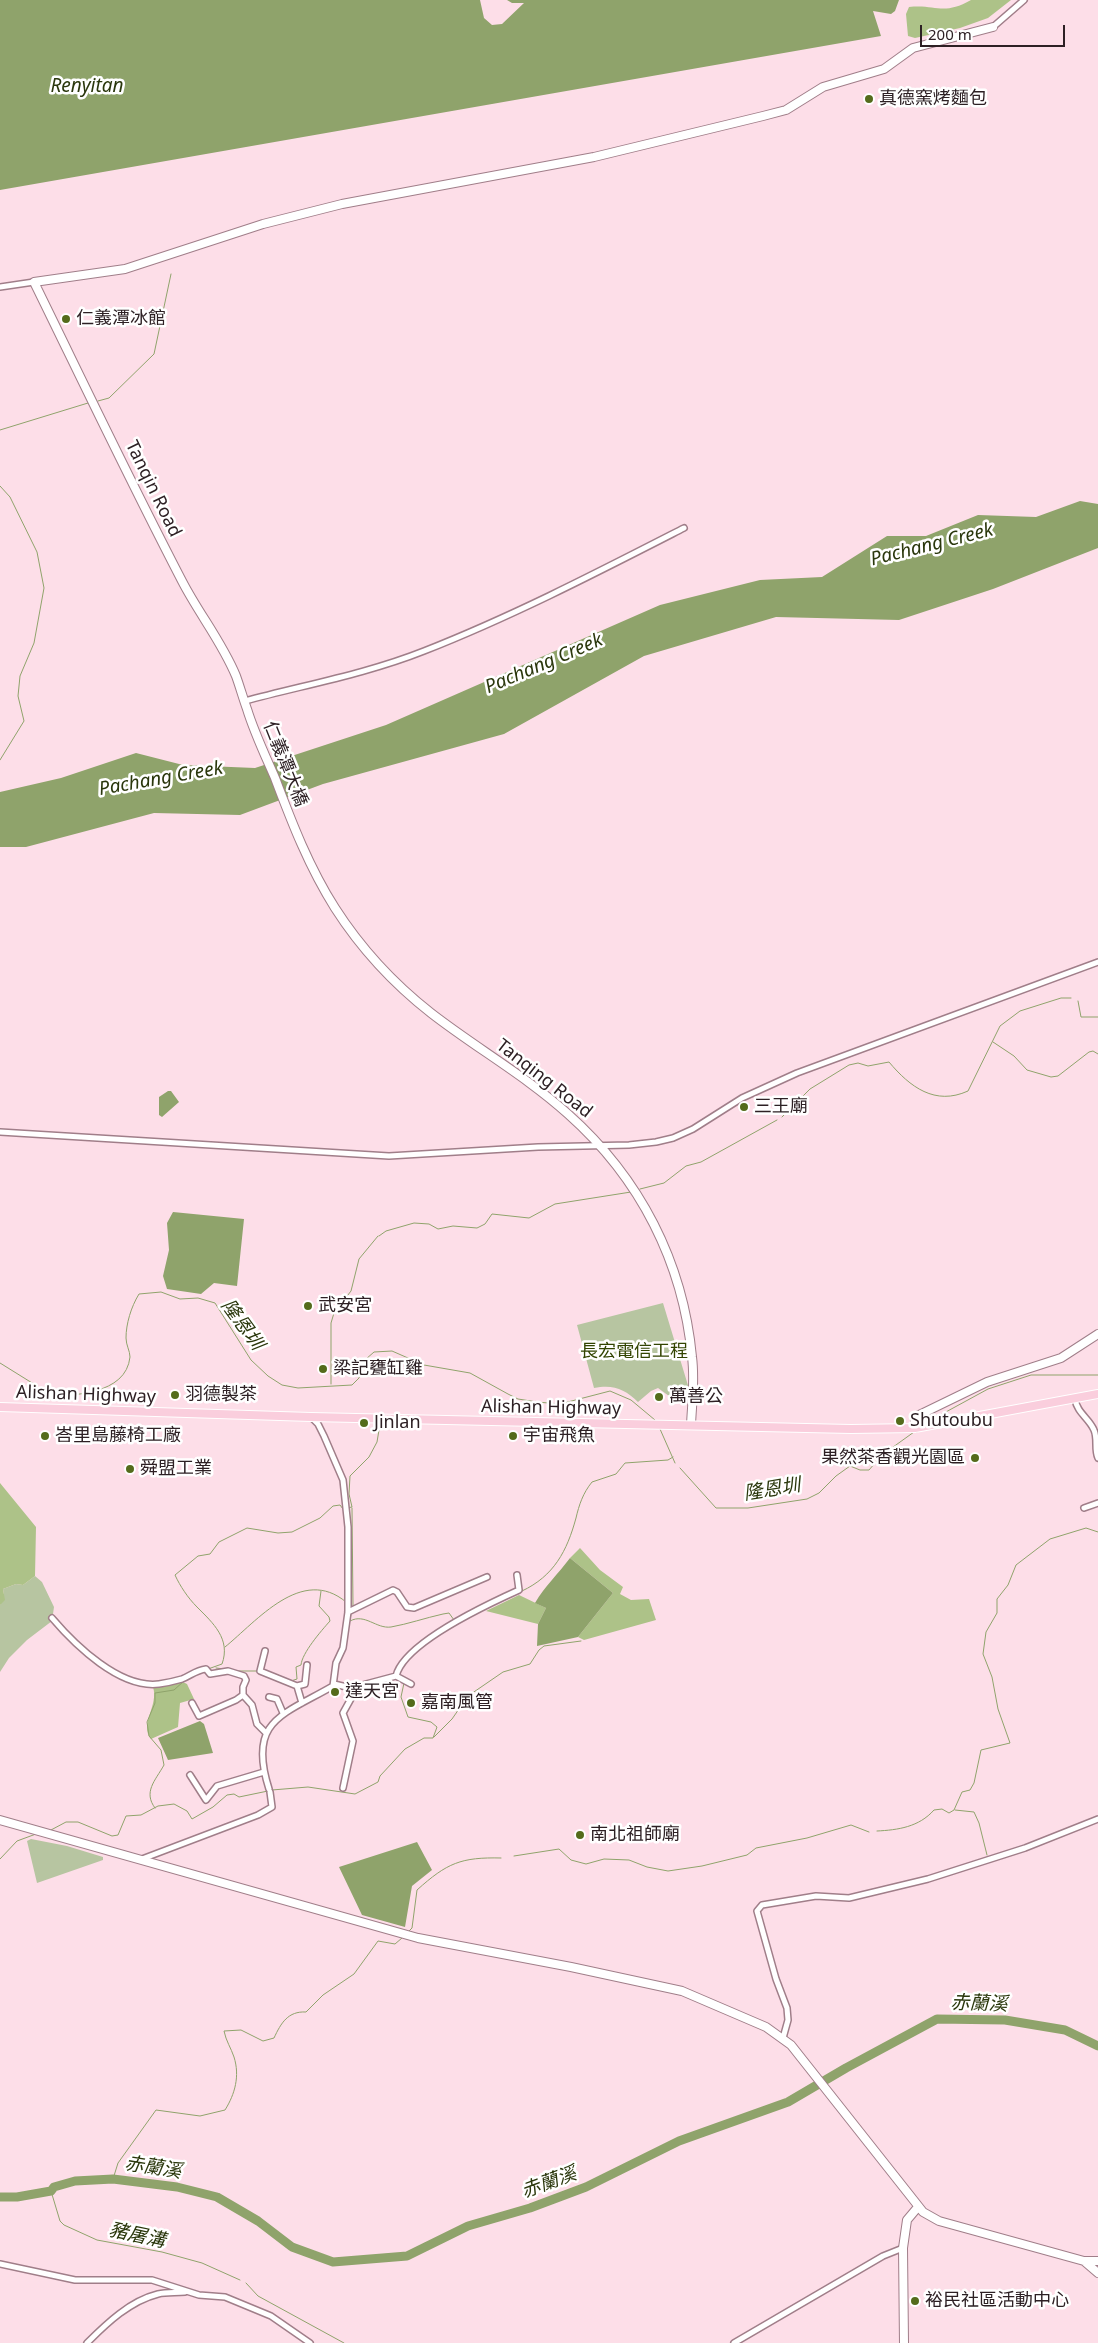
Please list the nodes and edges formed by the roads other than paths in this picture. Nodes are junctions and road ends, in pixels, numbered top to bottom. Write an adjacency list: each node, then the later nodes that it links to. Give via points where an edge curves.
1 (1024, 0): 2 (street)
2 (993, 26): 3 (street, via 912,48 884,69 823,87 786,110 594,157 342,204 255,226 125,269)
3 (34, 282): 4 (street); 6 (street, Tanqin Road, via 184,585 219,642)
4 (0, 287)
5 (684, 528): 6 (street, via 534,604 423,652)
6 (246, 705): 7 (street, 仁義潭大橋)
7 (296, 831): 10 (street, Tanqing Road, via 328,897 376,963 430,1012 568,1114)
8 (1098, 962): 10 (street, via 797,1072 750,1094 710,1120 673,1138 629,1145)
9 (0, 1132): 10 (street, via 389,1156)
10 (599, 1145): 16 (street, Tanqing Road, via 637,1192 659,1230 674,1269 692,1356)
11 (1098, 1334): 17 (street, via 1061,1358 987,1382 915,1417)
12 (1098, 1394): 13 (main road, Alishan Highway)
13 (1076, 1399): 17 (main road, Alishan Highway); 18 (street, via 1076,1407 1095,1432)
14 (0, 1407): 15 (main road, Alishan Highway)
15 (311, 1417): 16 (main road, Alishan Highway); 23 (street, via 321,1430 342,1480 348,1527)
16 (691, 1425): 17 (main road, Alishan Highway)
17 (915, 1428)
18 (1098, 1458)
19 (1098, 1503): 20 (street)
20 (1084, 1508)
21 (517, 1575): 27 (street, via 519,1590 448,1627 409,1654)
22 (487, 1577): 23 (street, via 414,1608 407,1607 393,1590)
23 (348, 1612): 28 (street)
24 (52, 1618): 32 (street, via 86,1652 127,1679 150,1685 182,1679 200,1669 206,1669 210,1674 228,1671 244,1676)
25 (265, 1651): 30 (street, via 260,1671)
26 (307, 1664): 30 (street, via 305,1684)
27 (396, 1676): 29 (street); 31 (street)
28 (334, 1684): 31 (street); 35 (street)
29 (411, 1684)
30 (297, 1686): 35 (street)
31 (351, 1688): 40 (street, via 353,1695 343,1713 353,1742)
32 (243, 1695): 34 (street, via 199,1716); 37 (street, via 252,1705 257,1724)
33 (269, 1697): 36 (street, via 277,1699)
34 (192, 1703)
35 (302, 1703): 36 (street)
36 (283, 1712): 37 (street)
37 (266, 1733): 38 (street, via 262,1740)
38 (264, 1772): 39 (street, via 218,1786 206,1800); 43 (street, via 272,1807 258,1816)
39 (190, 1775)
40 (343, 1788)
41 (1098, 1819): 44 (street, via 1025,1848 928,1879 849,1898 816,1896 762,1905 758,1911 787,2008 788,2020)
42 (0, 1820): 43 (street)
43 (142, 1860): 44 (street, via 418,1938 682,1991 766,2027)
44 (783, 2038): 45 (street, via 798,2052)
45 (918, 2207): 46 (street, via 907,2220); 47 (street, via 939,2220)
46 (903, 2248): 54 (street, via 883,2256); 55 (street)
47 (1084, 2261): 48 (street); 50 (street)
48 (1098, 2261)
49 (0, 2264): 51 (street, via 76,2280 152,2280)
50 (1098, 2273)
51 (188, 2292): 52 (street, via 156,2295 138,2303 112,2319); 53 (street, via 226,2297 271,2316)
52 (88, 2343)
53 (310, 2343)
54 (734, 2343)
55 (904, 2343)

